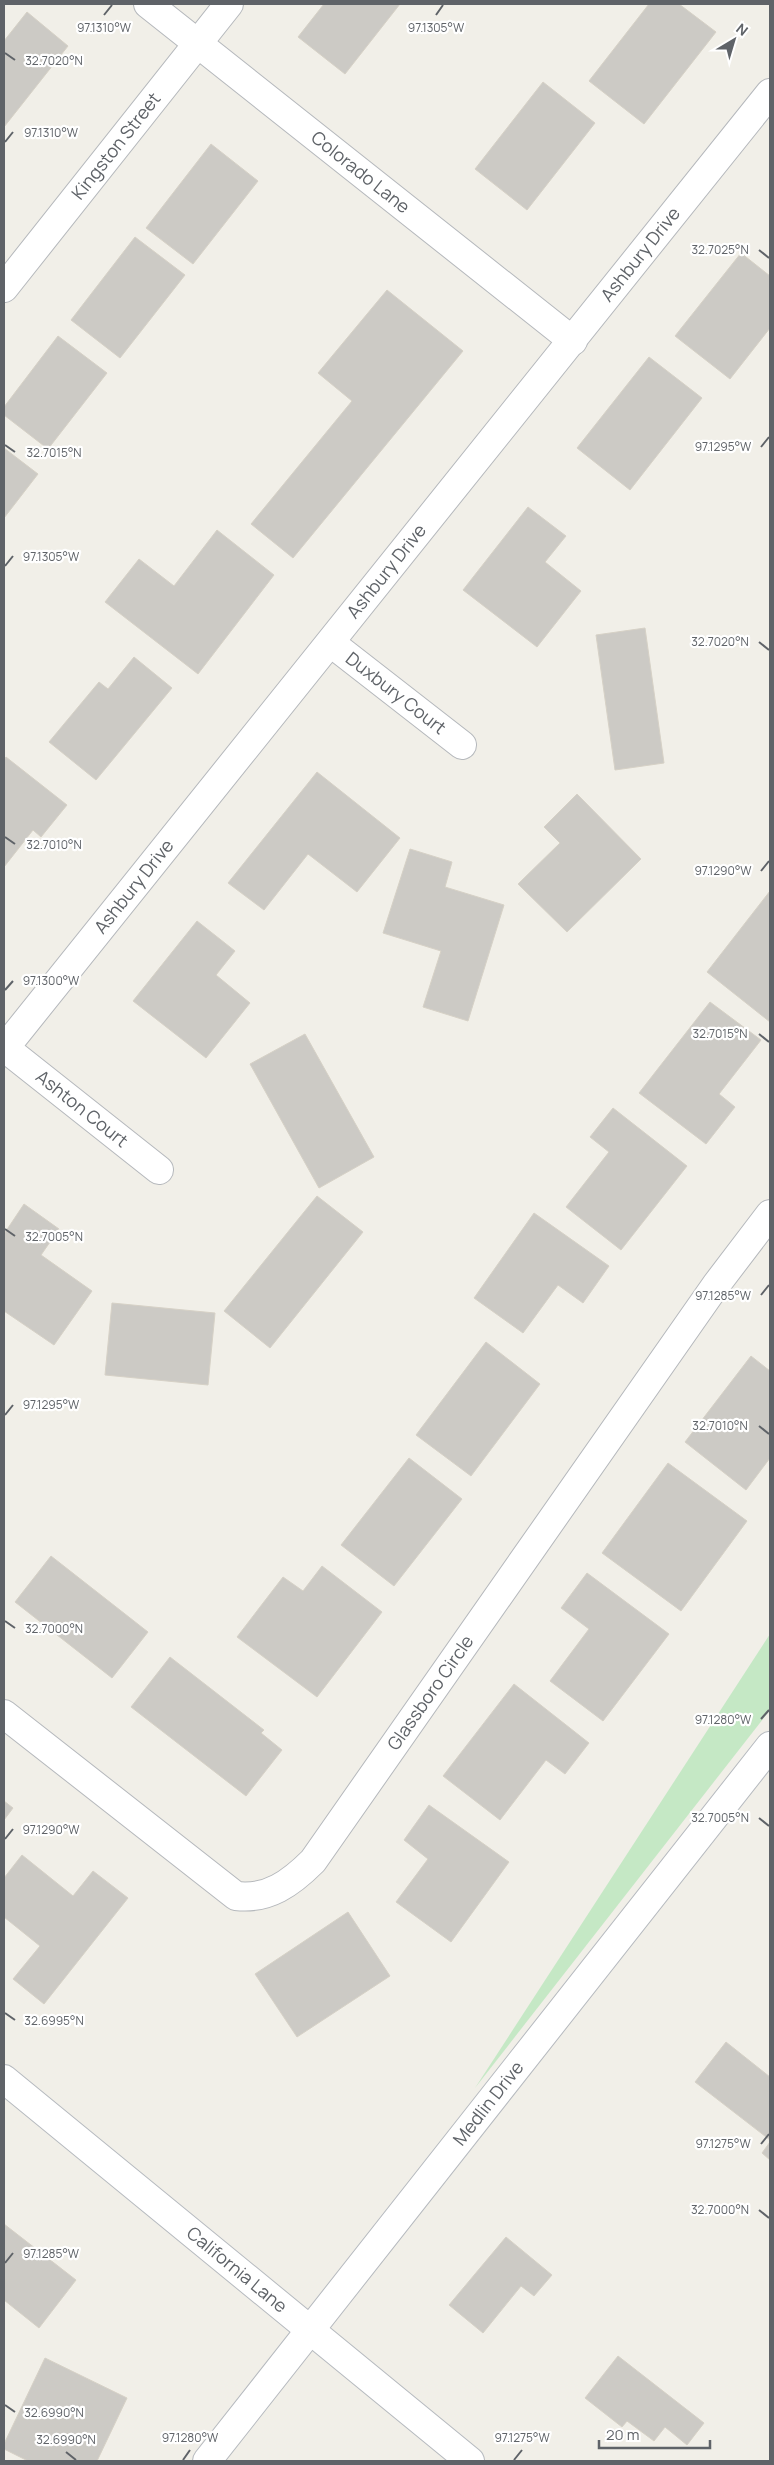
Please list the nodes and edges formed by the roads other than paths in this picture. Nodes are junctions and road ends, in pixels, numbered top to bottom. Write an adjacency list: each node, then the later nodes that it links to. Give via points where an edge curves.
1 (148, 4): 3 (street, Colorado Lane)
2 (229, 4): 3 (street, Kingston Street)
3 (197, 43): 5 (street, Kingston Street); 6 (street, Colorado Lane)
4 (770, 93): 6 (street, Ashbury Drive)
5 (4, 288)
6 (573, 341): 7 (street, Ashbury Drive)
7 (331, 643): 8 (street, Duxbury Court); 9 (street, Ashbury Drive)
8 (462, 745)
9 (4, 1048): 10 (street, Ashton Court)
10 (159, 1170)
11 (770, 1214): 12 (street, Glassboro Circle, via 716,1286 313,1861 293,1880 253,1898 236,1896)
12 (4, 1714)
13 (770, 1746): 15 (street, Medlin Drive)
14 (4, 2079): 15 (street, California Lane)
15 (312, 2331): 16 (street, Medlin Drive); 17 (street, California Lane)
16 (207, 2461)
17 (470, 2461)

